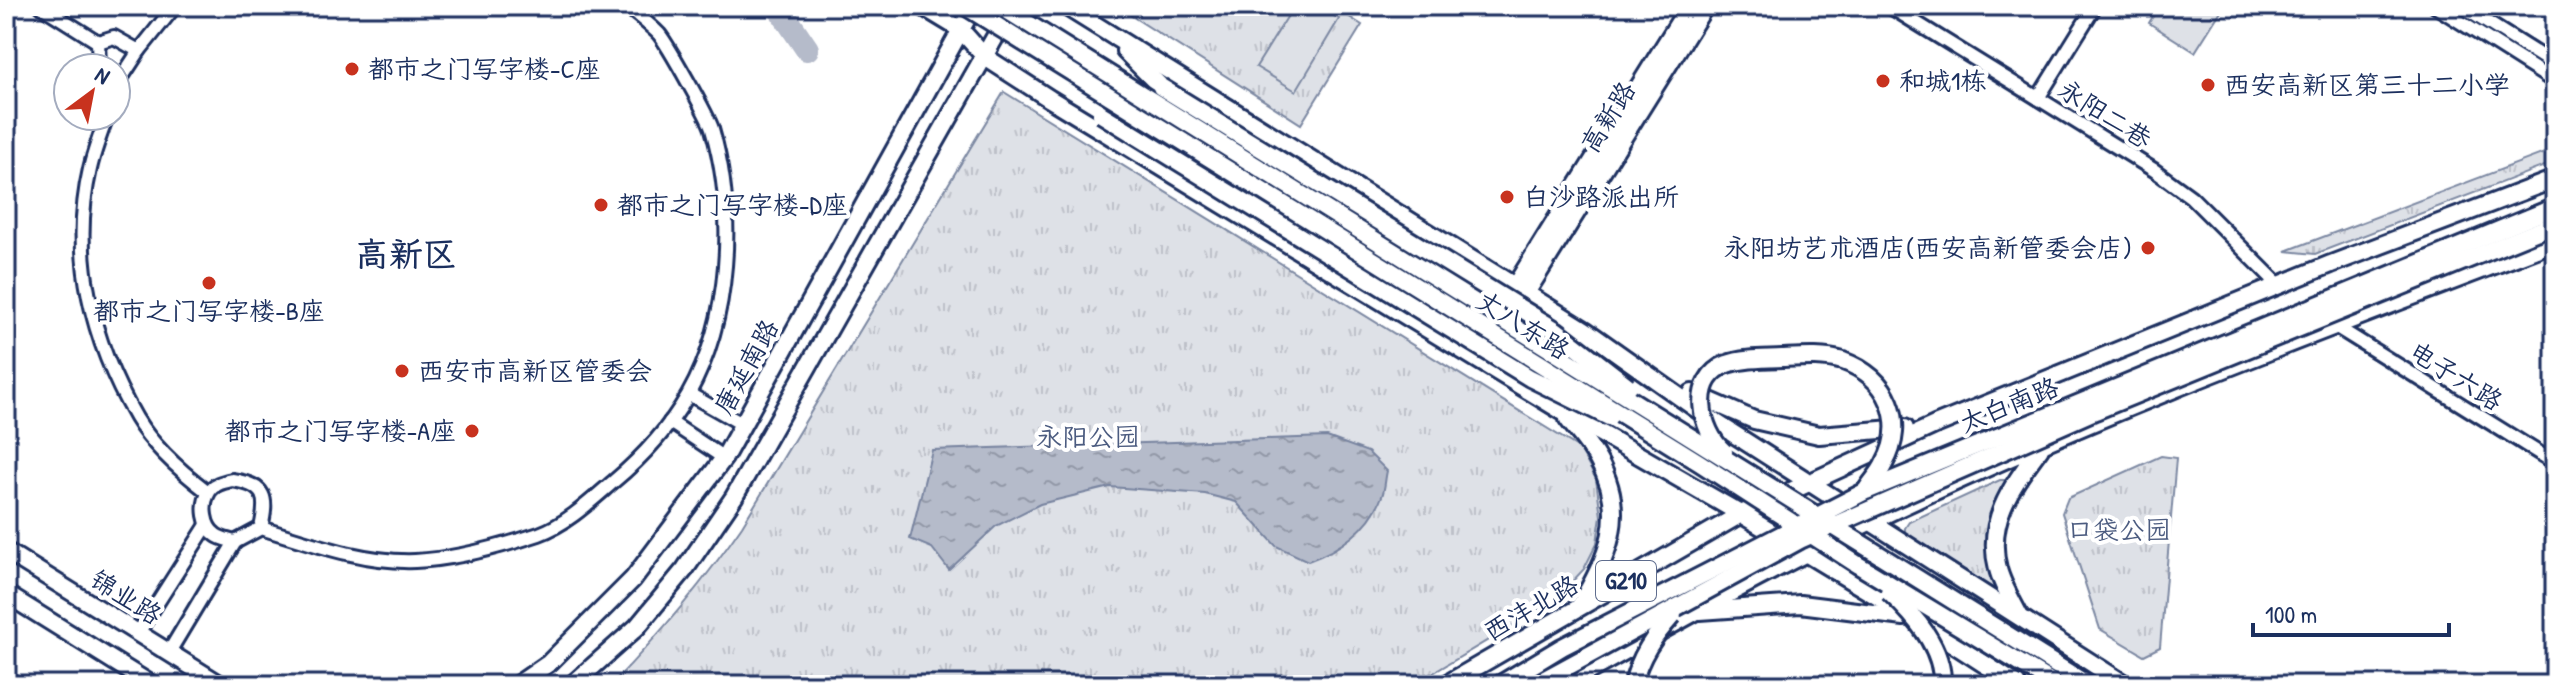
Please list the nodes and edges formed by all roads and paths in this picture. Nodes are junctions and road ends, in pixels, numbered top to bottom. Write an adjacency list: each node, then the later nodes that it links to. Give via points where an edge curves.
1 (41, 6): 18 (street)
2 (175, 6): 19 (street)
3 (627, 6): 36 (street, via 661,36 711,127 727,202 721,311)
4 (922, 6): 16 (main road)
5 (965, 6): 44 (main road, 丈八东路, bridge)
6 (974, 6): 16 (main road, 唐延南路)
7 (1000, 6): 41 (main road, 丈八东路, bridge)
8 (1013, 6): 21 (main road, 唐延南路)
9 (1065, 6): 17 (main road)
10 (1689, 6): 33 (main road, 高新路)
11 (1705, 6): 33 (main road, 高新路)
12 (1889, 6): 25 (street, 永阳二巷)
13 (2095, 6): 25 (street)
14 (2435, 6): 24 (street)
15 (2461, 6): 23 (street)
16 (960, 29): 21 (main road); 39 (main road, 唐延南路)
17 (1106, 32): 33 (main road); 41 (main road, bridge, via 1161,87 1556,330)
18 (98, 42): 19 (street, via 114,37); 20 (street)
19 (139, 51): 22 (street)
20 (98, 52)
21 (985, 57): 26 (main road); 69 (main road, 唐延南路, via 734,497 637,627)
22 (132, 61)
23 (2555, 65)
24 (2555, 82)
25 (2038, 98): 32 (street, 永阳二巷, via 2191,197)
26 (1050, 99): 37 (main road); 44 (main road, bridge, via 1101,114 1530,378)
27 (102, 132): 49 (street, via 83,218 88,300 102,346 137,420 181,471)
28 (2555, 179): 32 (main road, 太白南路)
29 (2555, 207): 48 (main road, 太白南路, bridge)
30 (2555, 224): 59 (main road, 太白南路, bridge, via 1800,540)
31 (2555, 242): 34 (main road, 太白南路)
32 (2279, 285): 40 (main road, 太白南路)
33 (1521, 289): 35 (main road)
34 (2335, 326): 42 (main road, 太白南路); 45 (street, 电子六路)
35 (1646, 373): 40 (main road, via 1754,420 1819,435); 47 (main road)
36 (689, 394): 38 (street); 39 (street)
37 (1562, 411): 50 (main road); 60 (main road, via 1598,458 1610,485 1614,514 1612,540)
38 (670, 422): 43 (street); 53 (street, via 586,505 542,533 461,556 414,561 367,557)
39 (742, 424): 43 (main road, 唐延南路)
40 (1935, 425): 47 (main road, 太白南路)
41 (1702, 443): 46 (main road, 丈八东路, bridge)
42 (2042, 445): 51 (main road, 太白南路); 61 (main road, via 1999,510 1995,530 1998,568)
43 (724, 458): 68 (main road, 唐延南路, via 633,579 549,663)
44 (1700, 463): 57 (main road, 丈八东路, bridge)
45 (2555, 463)
46 (1743, 469): 48 (main road, bridge, via 1715,443 1705,424 1701,406 1711,376 1725,365 1750,360 1840,360 1880,385 1893,409 1894,435 1885,463); 79 (main road, 丈八东路, bridge)
47 (1809, 482): 50 (main road, 西沣北路 / G210); 51 (main road)
48 (1866, 491): 71 (main road, 太白南路, bridge)
49 (208, 492): 52 (street); 53 (street, via 232,480 260,490 265,500)
50 (1741, 514): 56 (main road); 60 (main road, 西沣北路 / G210)
51 (1870, 521): 56 (main road); 61 (main road)
52 (207, 525): 54 (street, via 217,536); 63 (street)
53 (261, 528): 54 (street)
54 (235, 542): 65 (street)
55 (6, 551): 63 (main road, 锦业路)
56 (1805, 553): 59 (main road); 62 (main road)
57 (1858, 565): 75 (main road, bridge, via 1906,608 1934,648); 78 (main road, 丈八东路, bridge)
58 (6, 594): 66 (main road)
59 (1689, 607): 62 (main road, via 1800,604); 72 (main road, 太白南路, bridge); 73 (main road); 74 (main road, bridge, via 1656,633 1640,659)
60 (1579, 608): 70 (main road, 西沣北路 / G210)
61 (2020, 617): 64 (main road)
62 (1913, 618): 76 (main road)
63 (138, 633): 65 (main road, 锦业路)
64 (2069, 649): 77 (street); 80 (main road)
65 (169, 652): 67 (main road, 锦业路)
66 (152, 685)
67 (221, 685)
68 (517, 685)
69 (572, 685)
70 (1445, 685)
71 (1499, 685)
72 (1534, 685)
73 (1564, 685)
74 (1633, 685)
75 (1942, 685)
76 (2017, 685)
77 (2043, 685)
78 (2056, 685)
79 (2088, 685)
80 (2126, 685)

